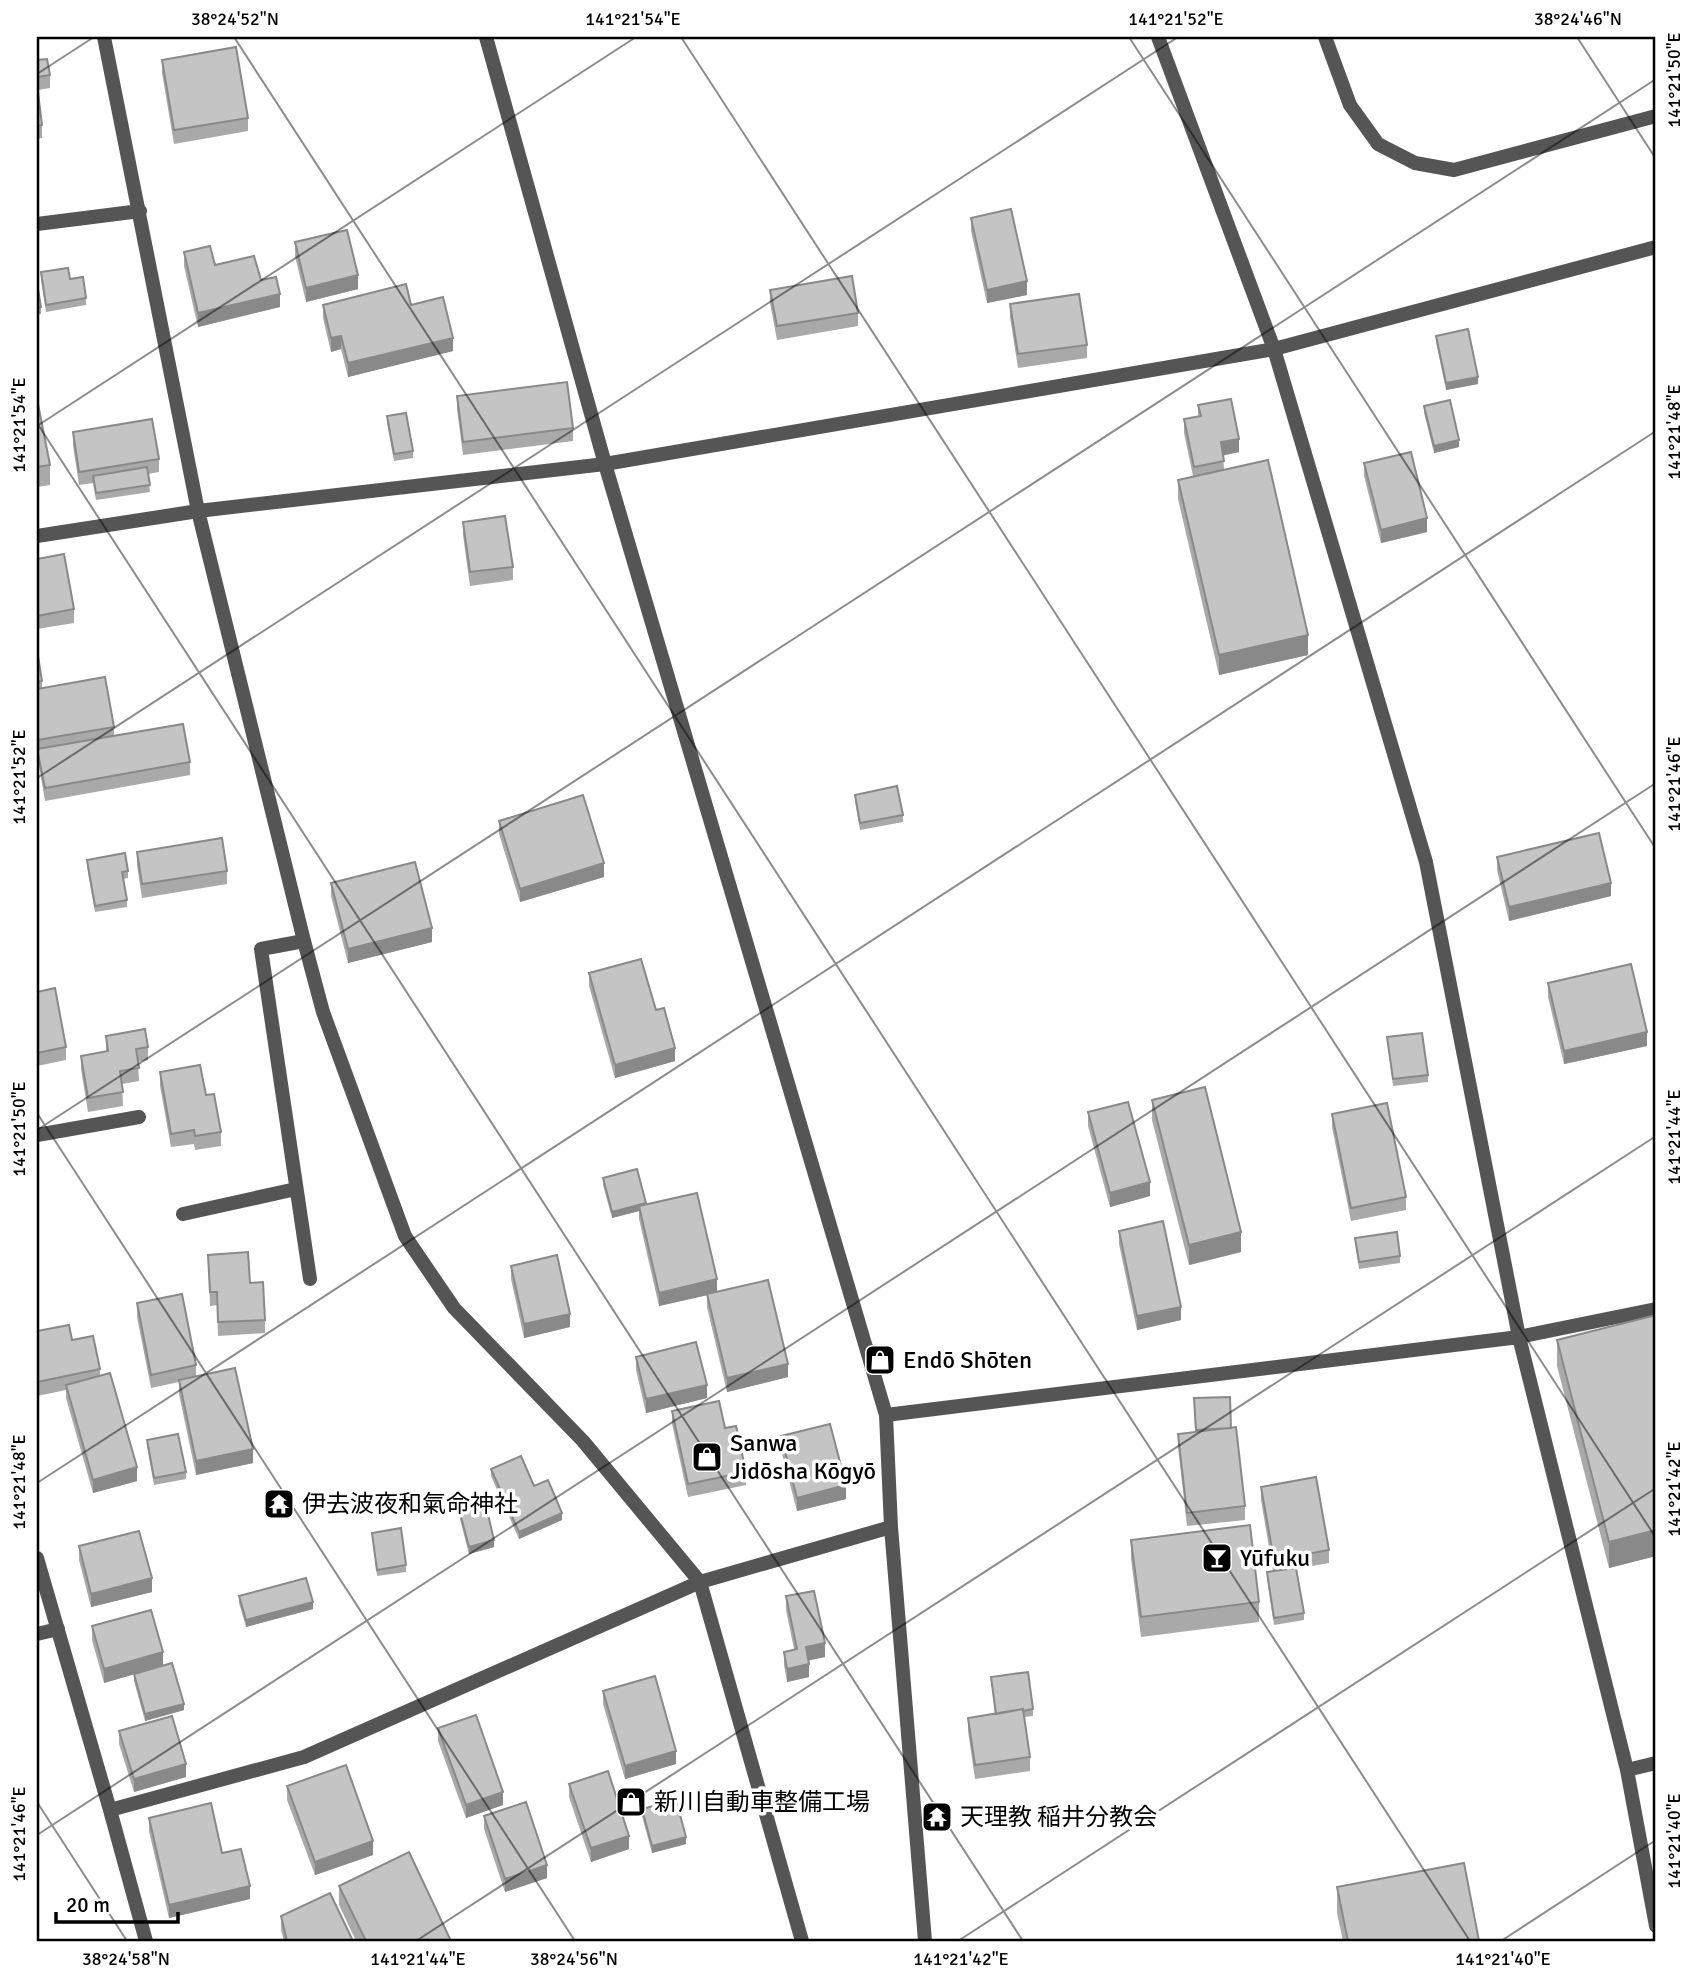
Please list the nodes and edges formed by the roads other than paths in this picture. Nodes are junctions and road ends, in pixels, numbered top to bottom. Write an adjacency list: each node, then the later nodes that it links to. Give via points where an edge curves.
1 (104, 37): 6 (street)
2 (486, 37): 10 (street)
3 (1158, 37): 9 (street)
4 (1325, 37): 5 (street, via 1350,105 1378,144 1415,163 1454,170)
5 (1656, 116)
6 (140, 211): 7 (street); 11 (street)
7 (37, 224)
8 (1656, 247): 9 (street)
9 (1274, 349): 10 (street); 20 (street, via 1426,862)
10 (606, 464): 11 (street); 21 (street)
11 (198, 511): 12 (street); 13 (street)
12 (37, 536)
13 (304, 941): 16 (street, via 261,949); 24 (street, via 323,1013 405,1237 454,1308 583,1441)
14 (139, 1117): 15 (street)
15 (37, 1135)
16 (296, 1189): 17 (street); 18 (street)
17 (183, 1214)
18 (310, 1279)
19 (1656, 1309): 20 (street)
20 (1520, 1337): 21 (street); 28 (street)
21 (886, 1415): 22 (street)
22 (891, 1527): 24 (street); 33 (street)
23 (37, 1558): 25 (street)
24 (700, 1582): 29 (street, via 304,1757); 32 (street)
25 (58, 1629): 26 (street); 29 (street)
26 (37, 1634)
27 (1656, 1763): 28 (street)
28 (1627, 1770): 30 (street)
29 (110, 1810): 31 (street)
30 (1656, 1926)
31 (146, 1941)
32 (802, 1941)
33 (925, 1941)

